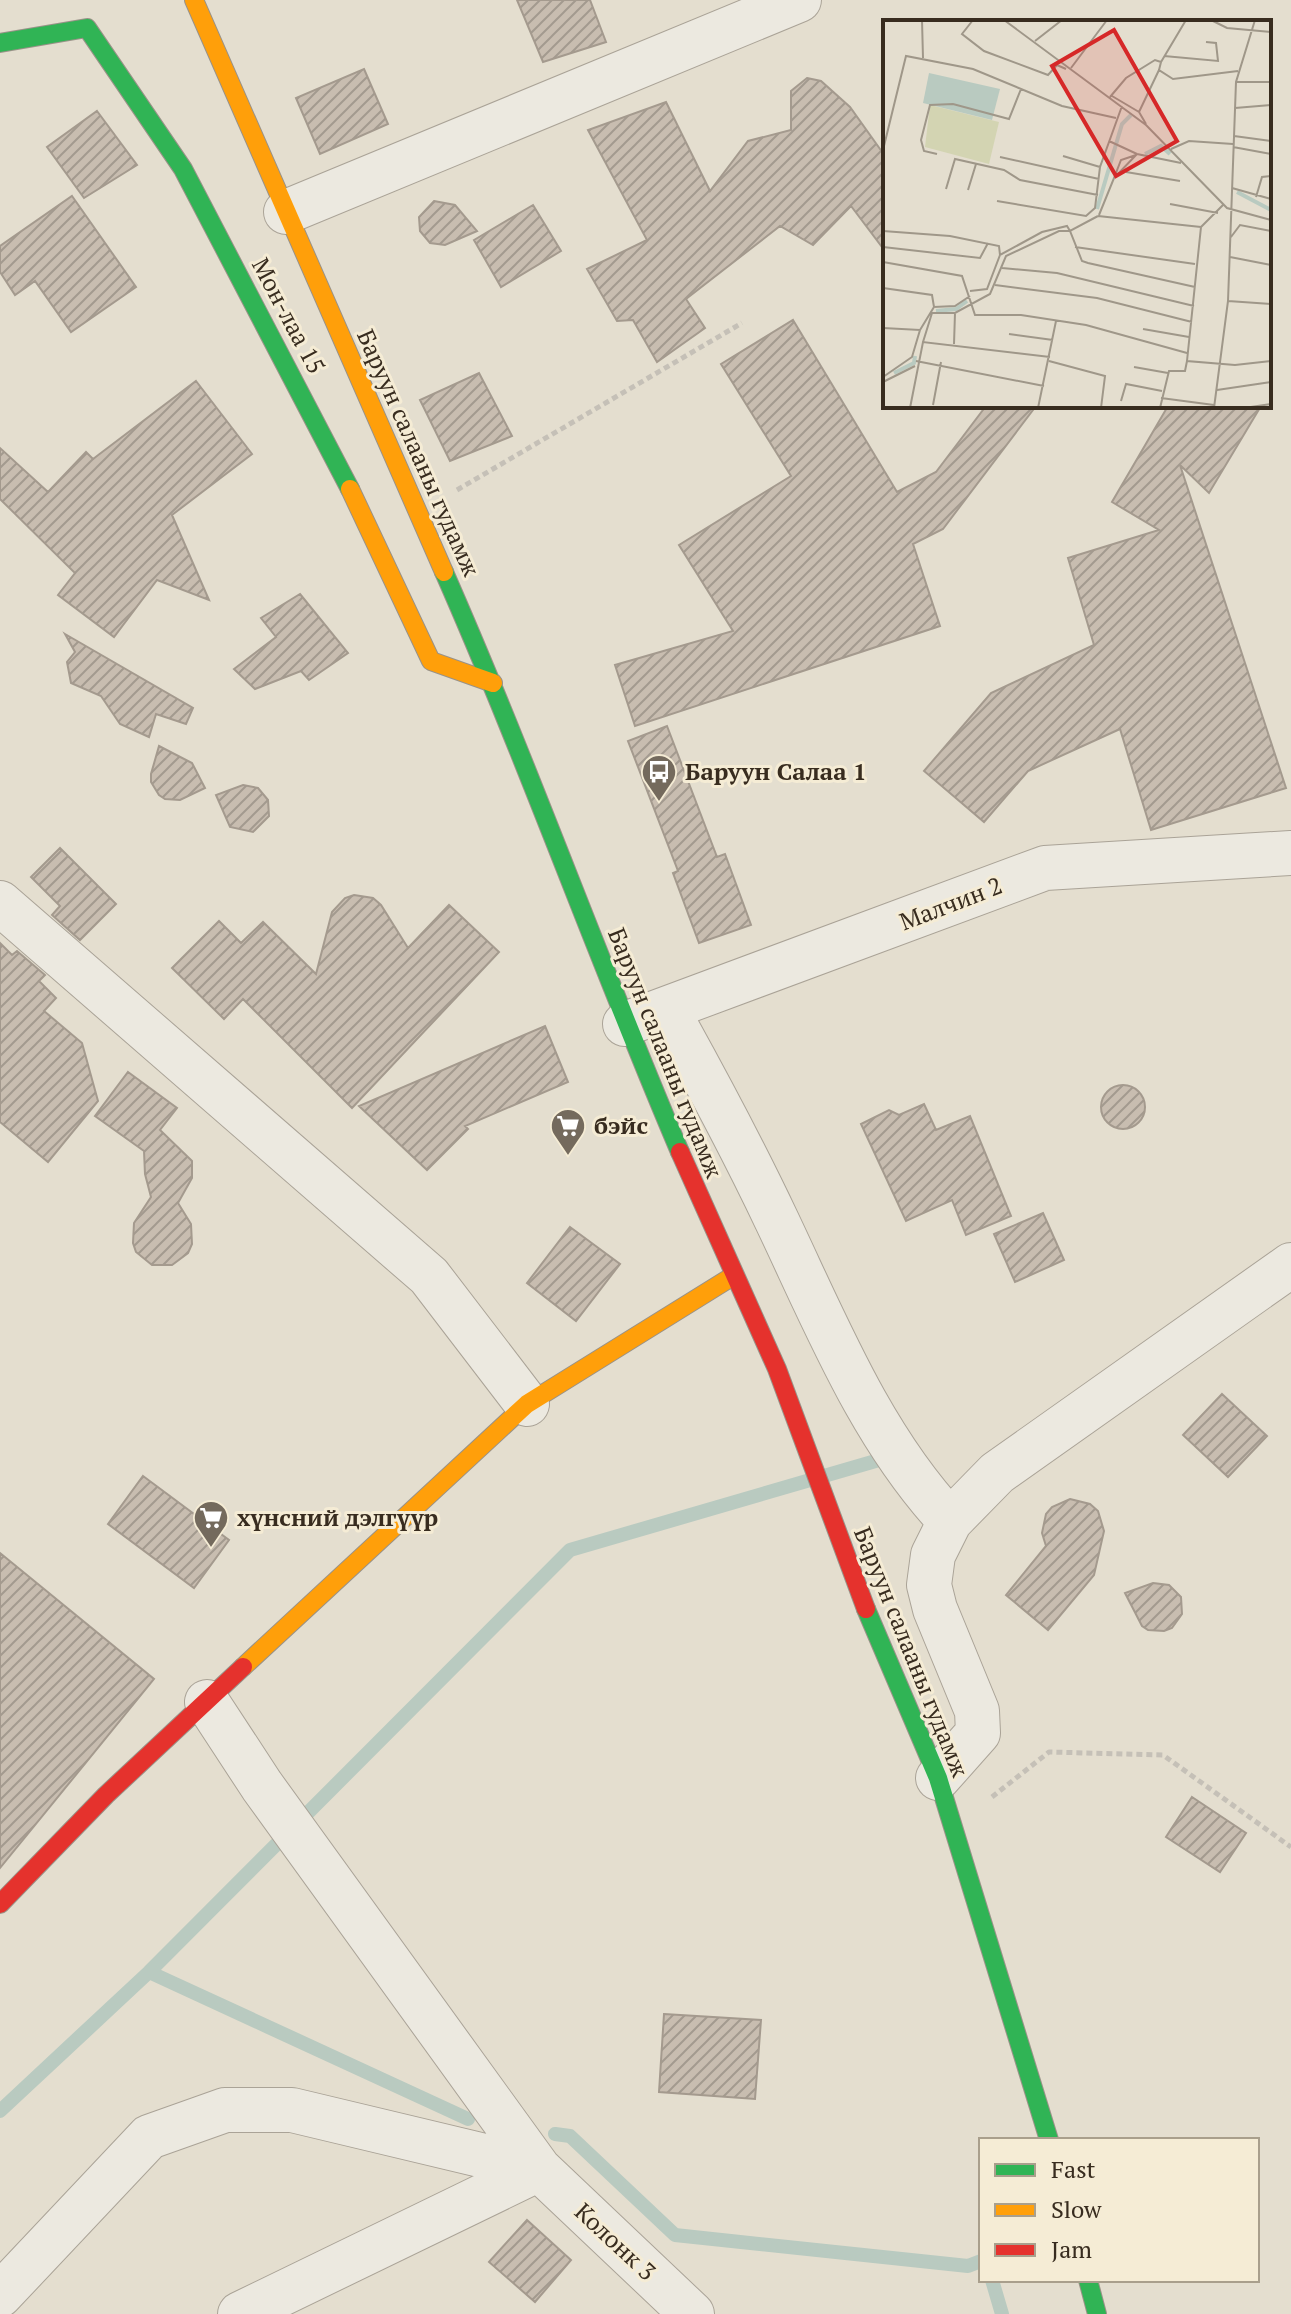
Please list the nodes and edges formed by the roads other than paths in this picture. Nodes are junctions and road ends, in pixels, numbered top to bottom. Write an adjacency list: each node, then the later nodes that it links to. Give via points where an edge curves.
1 (194, 0): 4 (main road, Баруун салааны гудамж)
2 (799, 0): 4 (street)
3 (0, 43): 5 (main road, Мон-лаа 15, via 87,28 183,169 328,444 431,661)
4 (286, 212): 5 (main road, Баруун салааны гудамж)
5 (493, 683): 9 (main road, Баруун салааны гудамж)
6 (1291, 853): 8 (street, Малчин 2, via 1045,868)
7 (0, 903): 12 (street, via 429,1276)
8 (667, 1010): 9 (street, Малчин 2); 13 (street, via 740,1144 883,1433 915,1484)
9 (625, 1024): 11 (main road, Баруун салааны гудамж)
10 (1291, 1265): 13 (street, via 997,1473)
11 (733, 1276): 12 (main road); 15 (main road, Баруун салааны гудамж, via 777,1369 854,1580)
12 (527, 1404): 14 (main road)
13 (950, 1521): 15 (street, via 933,1555 929,1585 977,1711 978,1733)
14 (207, 1702): 16 (main road); 18 (street, Колонк 3)
15 (938, 1778): 17 (main road, Баруун салааны гудамж)
16 (0, 1904)
17 (1048, 2138)
18 (539, 2169): 20 (street, via 292,2110 225,2110 149,2137); 21 (street); 22 (street, Колонк 3)
19 (1089, 2282): 23 (main road)
20 (0, 2295)
21 (240, 2314)
22 (692, 2314)
23 (1097, 2314)

